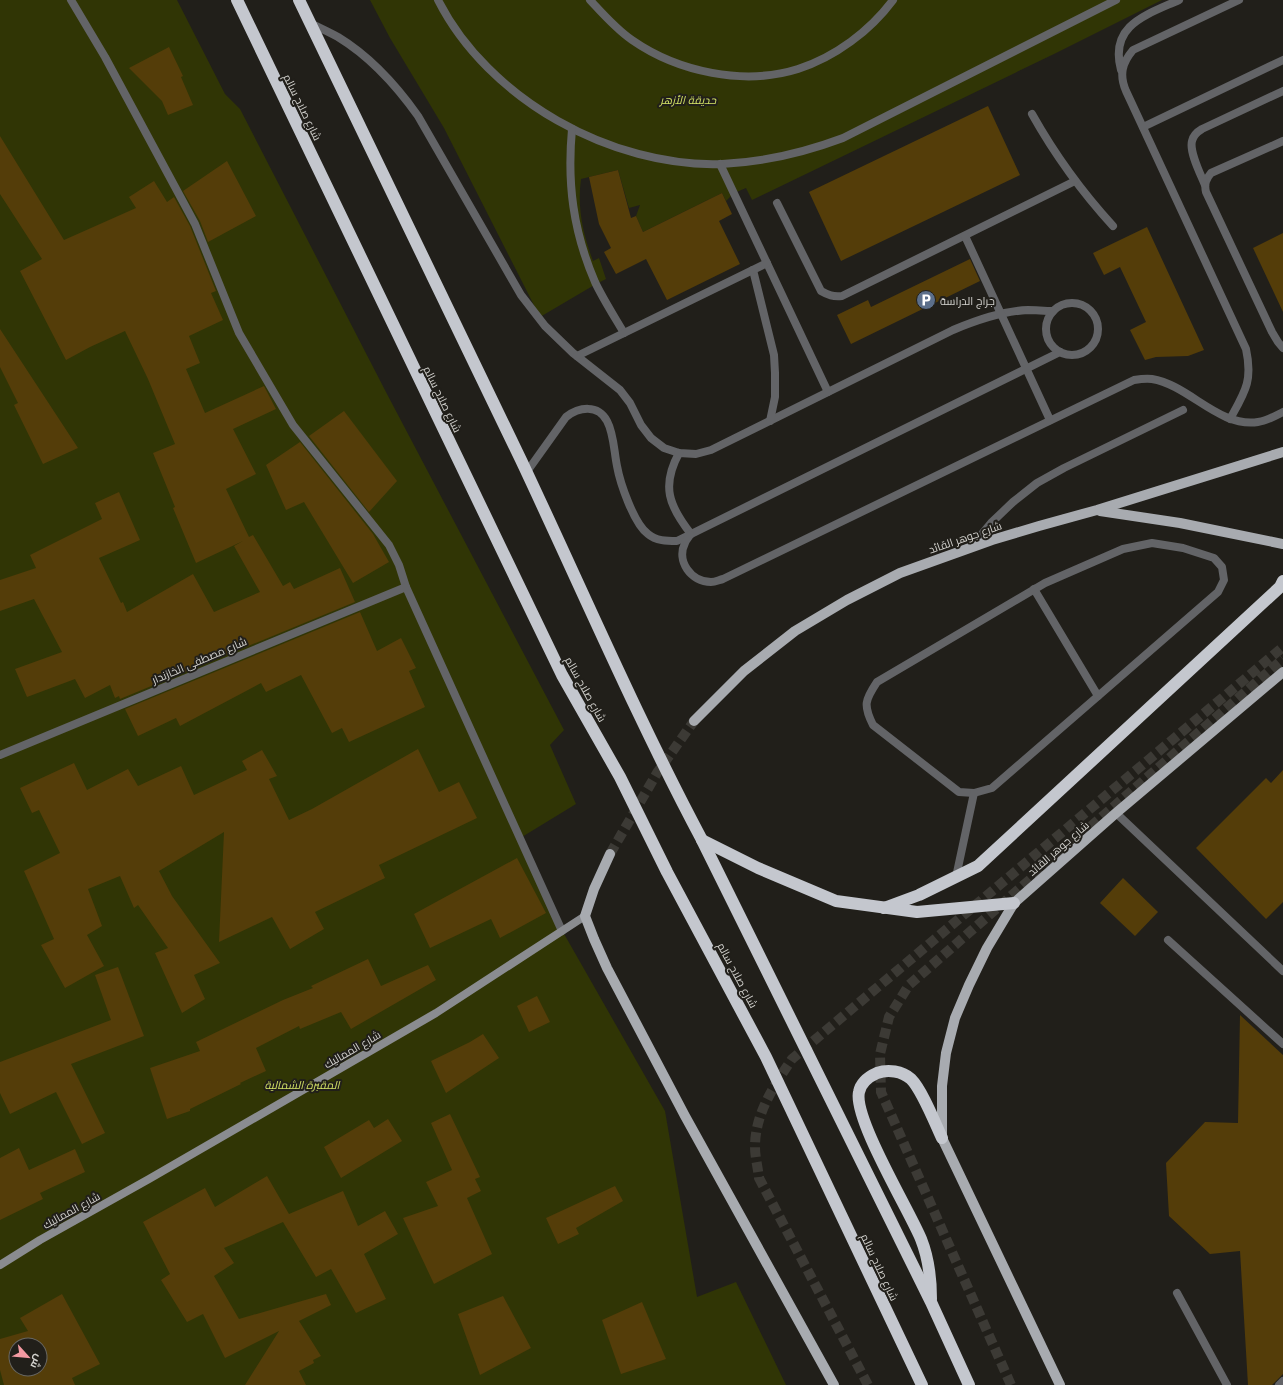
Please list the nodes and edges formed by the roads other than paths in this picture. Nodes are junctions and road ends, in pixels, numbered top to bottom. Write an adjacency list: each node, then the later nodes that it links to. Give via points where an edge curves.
1 (71, 0): 47 (street, via 195,224 239,333 293,425 389,546)
2 (237, 0): 71 (highway, شارع صلاح سالم, via 562,675 620,777 766,1057)
3 (299, 0): 10 (highway)
4 (438, 0): 16 (street, via 453,26 486,66 509,88)
5 (590, 0): 6 (street, via 609,21 632,40 658,55 712,73 741,76 798,69 823,58 869,27)
6 (893, 0)
7 (1116, 0): 18 (street, via 843,138 781,157)
8 (1179, 0): 12 (street, via 1137,20 1129,27 1118,54)
9 (1239, 0): 12 (street, via 1133,50 1127,57)
10 (310, 23): 31 (street, via 338,37 362,54 403,94 521,295 545,326); 41 (highway)
11 (1283, 60): 15 (street)
12 (1121, 74): 15 (street, via 1122,82)
13 (1283, 90): 20 (street, via 1202,129 1194,136 1192,151)
14 (1032, 114): 19 (street)
15 (1143, 127): 36 (street, via 1246,349 1249,376 1245,391)
16 (572, 129): 18 (street, via 622,149 653,157); 28 (street, via 570,182 578,234 596,284)
17 (1283, 141): 20 (street, via 1211,173 1206,178)
18 (720, 164): 24 (street)
19 (1074, 181): 22 (street); 23 (street)
20 (1205, 185): 29 (street, via 1272,332)
21 (778, 203): 23 (street, via 817,284 827,295 834,297 848,294)
22 (1113, 226)
23 (965, 236): 27 (street)
24 (767, 263): 25 (street); 33 (street)
25 (753, 270): 28 (street); 38 (street, via 774,355 775,397)
26 (1052, 311): 27 (street, via 1028,310); 30 (street, via 1046,329 1048,338); 30 (street, via 1069,303 1078,304 1093,314 1097,323 1094,342 1087,349 1070,354)
27 (1001, 314): 32 (street); 33 (street, via 953,330)
28 (624, 333): 31 (street)
29 (1283, 348)
30 (1060, 352): 32 (street)
31 (577, 356): 40 (street, via 620,390 651,438 664,448)
32 (1026, 369): 37 (street); 43 (street)
33 (828, 392): 38 (street)
34 (1183, 410): 45 (street, via 1037,483 991,523)
35 (1283, 412): 36 (street, via 1258,422)
36 (1230, 419): 37 (street, via 1178,390 1152,379 1143,379 1125,384)
37 (1050, 420): 43 (street, via 723,579 701,581 691,575 682,555 684,544)
38 (770, 421): 40 (street, via 711,450 696,454)
39 (1283, 452): 42 (main road, شارع جوهر القائد)
40 (679, 453): 43 (street, via 672,466 669,497)
41 (526, 473): 43 (street, via 566,417 583,408 592,409 601,413 607,421 617,468 638,522 648,534 661,541 677,541); 55 (highway, via 674,788)
42 (1097, 510): 44 (main road, via 1180,523); 45 (main road, شارع جوهر القائد)
43 (691, 534)
44 (1283, 544)
45 (971, 547): 51 (main road, شارع جوهر القائد, via 900,573 795,631 744,670)
46 (1283, 581): 57 (highway, via 1280,587 978,866)
47 (406, 586): 52 (street, شارع مصطفى الخازندار); 61 (street)
48 (1034, 589): 50 (street); 50 (street, via 1123,549 1152,543 1183,548 1214,558 1222,567 1224,580 1218,592); 53 (street, via 877,682 868,695 866,711 873,725 959,792)
49 (1283, 672): 54 (main road, شارع جوهر القائد)
50 (1098, 696): 53 (street, via 992,788)
51 (694, 720)
52 (0, 755)
53 (974, 794): 57 (street)
54 (1116, 813): 58 (main road, شارع جوهر القائد); 63 (street)
55 (702, 840): 59 (highway, via 758,868 836,901); 68 (highway)
56 (610, 854): 60 (main road)
57 (956, 877): 59 (highway)
58 (1014, 903): 59 (highway, via 917,912); 65 (main road, شارع جوهر القائد, via 987,948 955,1018 946,1053 942,1086)
59 (884, 908)
60 (585, 916): 61 (street, شارع المماليك); 70 (main road, via 606,968)
61 (562, 931): 66 (street, شارع المماليك, via 436,1013)
62 (1168, 940): 64 (street)
63 (1283, 971)
64 (1283, 1044)
65 (942, 1138): 68 (highway, via 911,1079 902,1073 881,1072 867,1078 863,1083 859,1094 860,1111 882,1162 921,1239 929,1265); 73 (main road)
66 (0, 1265)
67 (1177, 1292): 74 (street)
68 (931, 1302): 72 (highway)
69 (1283, 1381): 75 (street)
70 (834, 1385)
71 (922, 1385)
72 (969, 1385)
73 (1060, 1385)
74 (1227, 1385)
75 (1279, 1385)

